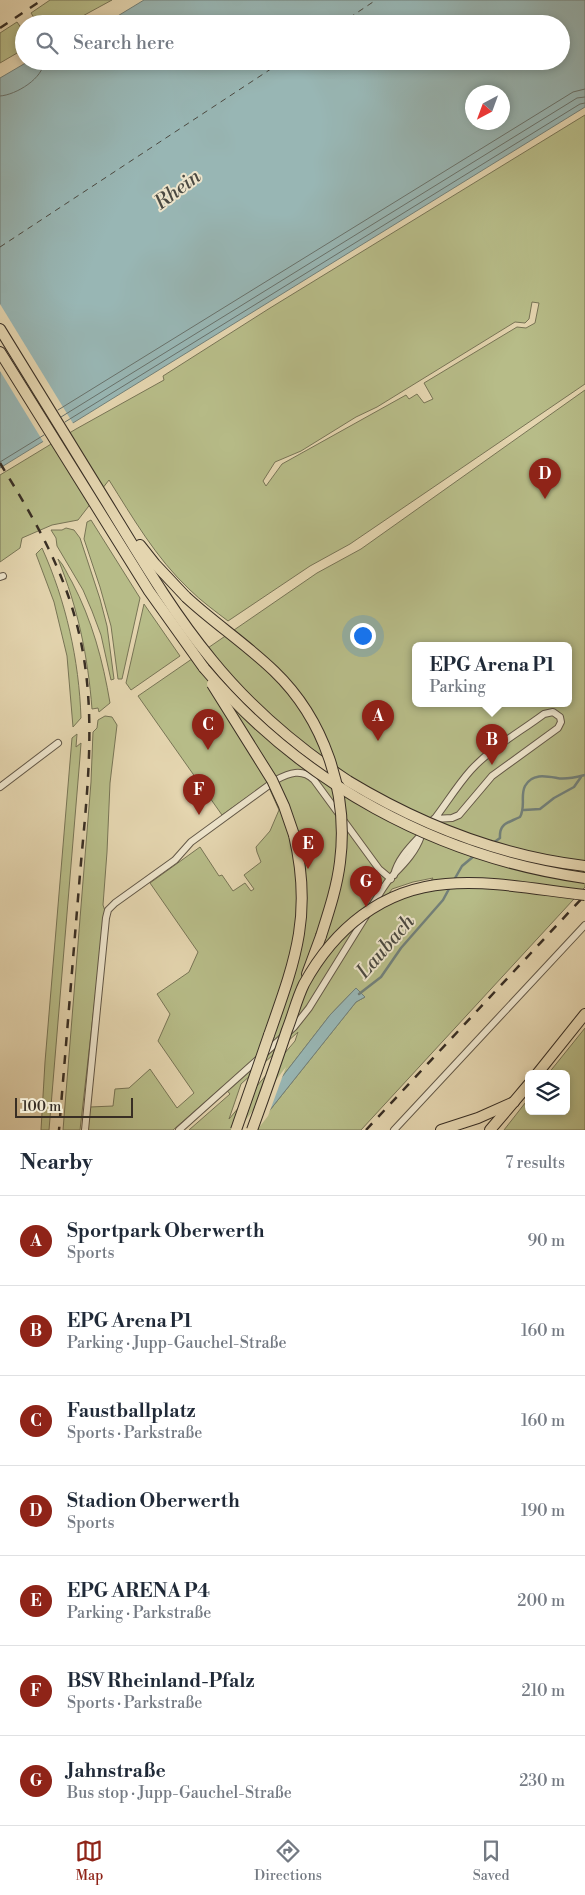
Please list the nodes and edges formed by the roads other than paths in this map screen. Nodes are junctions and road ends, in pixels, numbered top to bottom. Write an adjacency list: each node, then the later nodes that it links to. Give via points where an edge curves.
1 (0, 329): 3 (main road)
2 (0, 352): 4 (main road, via 148,591)
3 (85, 467): 8 (main road, bridge, via 153,578 198,643 245,697 303,748 368,793 426,822 499,849); 13 (main road, bridge, via 101,484 138,542 170,582 285,682 326,747 342,820 342,847 333,895)
4 (204, 668): 10 (main road, bridge, via 240,708 286,749 383,814 479,854); 20 (main road, bridge, via 279,794 294,835 302,882 301,924 293,966)
5 (58, 743): 6 (street)
6 (0, 787)
7 (434, 819): 7 (street, via 459,815 492,776 555,730 560,725 560,717 547,712 482,760 469,772); 9 (street, via 412,843)
8 (585, 866)
9 (392, 877): 18 (street, via 379,869 314,780 306,774 292,773 276,780 191,842 176,860 115,903 106,918); 19 (street, via 301,1019)
10 (585, 878)
11 (585, 895): 13 (main road, bridge, via 484,883 413,889 381,902 350,923 332,943)
12 (585, 925): 22 (street)
13 (304, 985): 21 (main road, bridge)
14 (585, 1014): 15 (main road)
15 (540, 1070)
16 (525, 1089): 17 (main road)
17 (514, 1102): 23 (main road); 25 (main road)
18 (85, 1130)
19 (179, 1130)
20 (236, 1130)
21 (252, 1130)
22 (394, 1130)
23 (440, 1130): 24 (main road)
24 (454, 1130)
25 (490, 1130)

